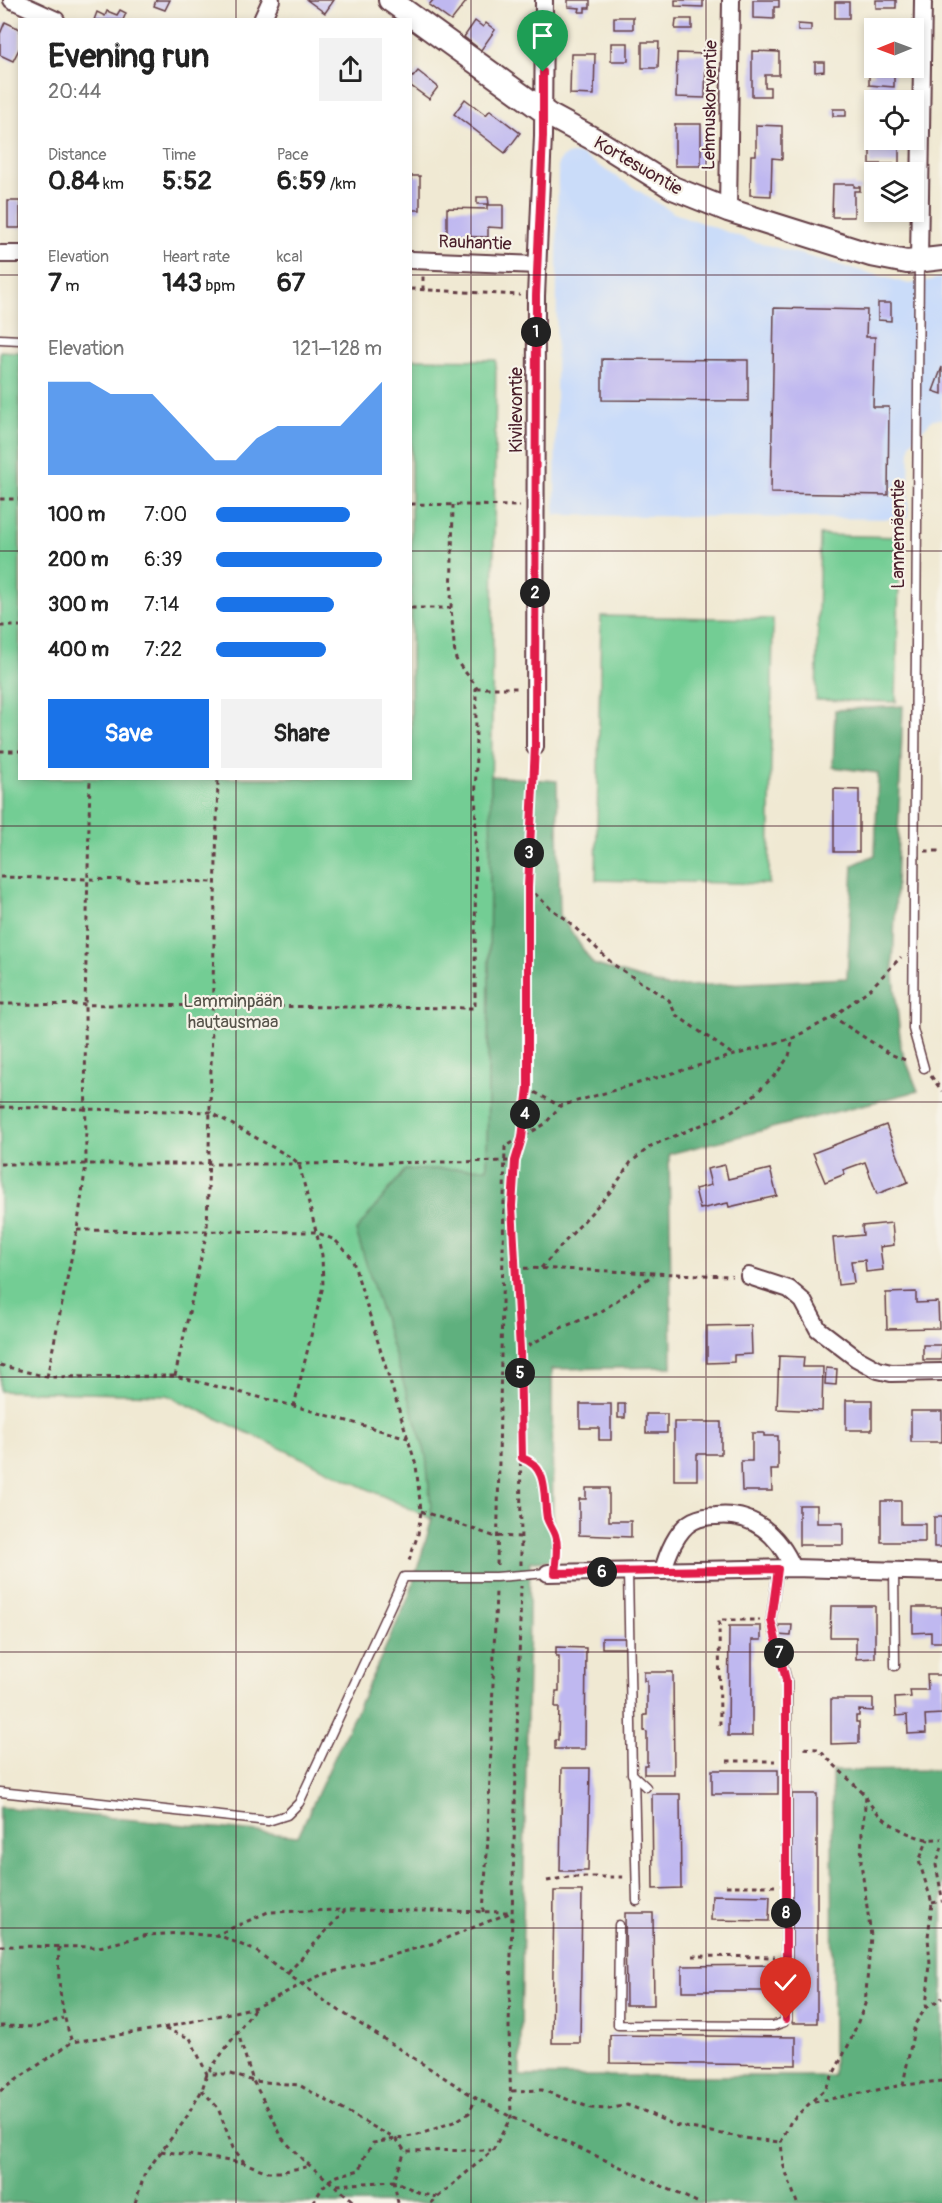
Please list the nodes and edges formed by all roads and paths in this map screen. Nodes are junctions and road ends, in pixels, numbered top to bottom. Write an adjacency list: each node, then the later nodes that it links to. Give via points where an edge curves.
1 (12, 0): 7 (street)
2 (271, 0): 8 (street)
3 (390, 0): 9 (street, Kortesuontie)
4 (544, 0): 9 (street, Kivilevontie)
5 (732, 0): 10 (street, Lehmuskorventie)
6 (923, 0): 14 (street, Lannemäentie)
7 (52, 18)
8 (263, 18)
9 (542, 110): 10 (street, Kortesuontie, via 673,188); 15 (street, Kivilevontie)
10 (728, 210): 14 (street, Kortesuontie, via 871,255)
11 (0, 254): 12 (street)
12 (18, 254)
13 (942, 258): 14 (street, Kortesuontie)
14 (919, 261): 42 (lane, Lannemäentie)
15 (538, 265): 16 (street, Rauhantie); 19 (street, Kivilevontie)
16 (417, 266): 18 (path)
17 (412, 289): 18 (path)
18 (423, 290): 19 (path)
19 (536, 296): 26 (street, Kivilevontie)
20 (0, 339): 21 (lane)
21 (18, 340)
22 (0, 499): 23 (path)
23 (18, 499)
24 (412, 504): 25 (path)
25 (453, 505): 26 (path); 28 (path)
26 (536, 506): 32 (street, Kivilevontie)
27 (412, 608): 28 (path)
28 (451, 608): 31 (path, via 457,663)
29 (0, 626): 30 (path)
30 (18, 626)
31 (476, 688): 32 (path); 45 (path, via 475,1008)
32 (535, 688): 33 (street, Kivilevontie)
33 (535, 747): 41 (path)
34 (0, 750): 35 (path)
35 (18, 751)
36 (90, 780): 39 (path)
37 (218, 780): 40 (path)
38 (0, 877): 39 (path)
39 (87, 879): 40 (path); 44 (path)
40 (216, 882): 45 (path)
41 (528, 887): 48 (path, via 614,965 669,1000 676,1015); 50 (path)
42 (913, 942): 46 (path, via 871,988); 49 (lane, Lannemäentie, via 913,1029)
43 (0, 1004): 44 (path)
44 (85, 1006): 45 (path); 54 (path)
45 (213, 1007): 55 (path)
46 (833, 1017): 47 (path); 49 (path, via 890,1054)
47 (793, 1038): 48 (path); 67 (path, via 789,1056 777,1073 748,1101 725,1115 651,1146 631,1162 606,1197)
48 (735, 1056): 52 (path)
49 (924, 1068): 51 (path)
50 (528, 1088): 52 (path); 56 (path)
51 (942, 1091)
52 (560, 1106): 56 (path, via 545,1124)
53 (0, 1107): 54 (path)
54 (86, 1109): 55 (path); 61 (path)
55 (210, 1112): 59 (path); 62 (path)
56 (522, 1138): 57 (path, via 505,1147); 58 (path)
57 (504, 1161): 58 (path); 62 (path); 79 (path)
58 (515, 1161): 66 (path)
59 (209, 1163): 61 (path); 62 (path); 64 (path)
60 (0, 1164): 61 (path)
61 (86, 1164): 63 (path)
62 (299, 1164): 65 (path)
63 (77, 1230): 64 (path); 74 (path)
64 (207, 1231): 65 (path); 73 (path)
65 (316, 1232): 75 (path, via 323,1286); 76 (path, via 335,1240 352,1258)
66 (515, 1268): 67 (path); 70 (path)
67 (540, 1268): 68 (path)
68 (654, 1274): 69 (path); 70 (path, via 599,1313)
69 (749, 1276): 72 (street, via 789,1289 818,1329 855,1358 878,1370)
70 (520, 1350): 77 (path)
71 (0, 1365): 74 (path)
72 (942, 1372)
73 (175, 1376): 74 (path); 75 (path)
74 (47, 1377)
75 (294, 1406): 76 (path)
76 (409, 1439): 78 (path)
77 (522, 1458): 80 (path); 86 (path, via 538,1468 544,1484 548,1519 556,1541)
78 (421, 1511): 79 (path); 88 (path)
79 (498, 1537): 80 (path); 89 (path)
80 (520, 1537): 87 (path)
81 (785, 1569): 82 (street); 82 (street, via 786,1552 771,1533 750,1520 728,1515 692,1521 674,1542); 83 (street); 90 (lane)
82 (663, 1571): 84 (street)
83 (894, 1571): 85 (street); 91 (lane)
84 (628, 1572): 86 (street); 96 (lane)
85 (942, 1572)
86 (551, 1573): 87 (lane)
87 (521, 1575): 89 (lane); 112 (path)
88 (404, 1577): 89 (lane); 98 (lane, via 299,1803 286,1815 268,1821)
89 (496, 1577): 111 (path)
90 (771, 1620): 92 (path, via 719,1620); 93 (lane, via 786,1680)
91 (895, 1666)
92 (720, 1725)
93 (786, 1746): 95 (lane); 99 (path, via 818,1749)
94 (728, 1761): 95 (path)
95 (786, 1761): 105 (lane)
96 (634, 1776): 97 (lane); 103 (lane)
97 (646, 1787)
98 (0, 1792)
99 (866, 1796): 100 (path, via 882,1816); 137 (path, via 861,1863 871,1936 865,2004 834,2076)
100 (928, 1839): 101 (path); 109 (path, via 919,1861)
101 (942, 1839)
102 (942, 1847): 107 (path, via 936,1866)
103 (637, 1877): 104 (path, via 568,1877); 108 (lane)
104 (548, 1881)
105 (786, 1886): 106 (path); 118 (lane)
106 (726, 1887)
107 (942, 1899): 109 (path)
108 (637, 1901)
109 (932, 1903): 123 (path)
110 (345, 1910): 111 (path); 114 (path, via 268,1912); 119 (path)
111 (483, 1912): 112 (path)
112 (512, 1912): 120 (path, via 434,1943); 135 (path)
113 (619, 1925): 118 (lane, via 618,2025 779,2025 786,2019)
114 (214, 1936): 116 (path, via 148,1935 99,1947); 119 (path, via 256,1951)
115 (0, 1946): 116 (path)
116 (59, 1947): 124 (path)
117 (692, 1956): 118 (path)
118 (786, 1957)
119 (288, 1973): 120 (path)
120 (301, 1983): 122 (path); 136 (path)
121 (942, 1998): 123 (path)
122 (256, 2007): 126 (path); 127 (path)
123 (926, 2008): 132 (path, via 915,2024)
124 (63, 2018): 125 (path, via 37,2027); 128 (path)
125 (0, 2026)
126 (163, 2028): 128 (path); 129 (path, via 190,2038)
127 (237, 2030): 129 (path); 130 (path)
128 (72, 2042): 134 (path)
129 (207, 2074): 130 (path, via 231,2074); 133 (path)
130 (253, 2081): 139 (path, via 299,2085); 145 (path, via 282,2138)
131 (942, 2081): 132 (path)
132 (903, 2085): 137 (path)
133 (202, 2090): 142 (path); 144 (path, via 218,2108 233,2148)
134 (0, 2091)
135 (512, 2091): 138 (path); 140 (path, via 542,2090 591,2108 627,2105 674,2126)
136 (476, 2098): 138 (path); 139 (path, via 469,2113 456,2121)
137 (812, 2103): 140 (path, via 791,2121)
138 (511, 2117): 141 (path); 155 (path)
139 (397, 2140): 143 (path); 146 (path, via 373,2142 360,2170)
140 (781, 2142): 156 (path, via 783,2164)
141 (493, 2150): 143 (path); 149 (path)
142 (161, 2151): 144 (path); 150 (path, via 145,2173)
143 (405, 2151): 147 (path)
144 (244, 2163): 145 (path, via 268,2172)
145 (311, 2166): 146 (path)
146 (327, 2180): 148 (path); 151 (path)
147 (394, 2181): 148 (path); 149 (path); 153 (path)
148 (336, 2185): 152 (path)
149 (437, 2197): 154 (path)
150 (135, 2203)
151 (313, 2203)
152 (356, 2203)
153 (398, 2203)
154 (431, 2203)
155 (699, 2203)
156 (797, 2203)

